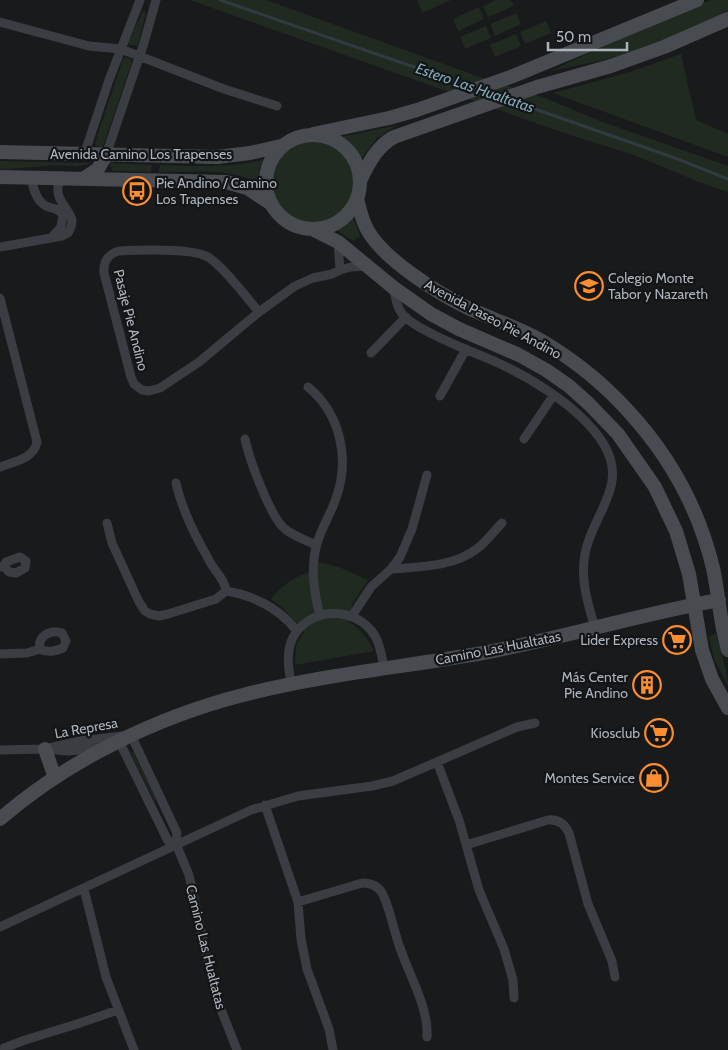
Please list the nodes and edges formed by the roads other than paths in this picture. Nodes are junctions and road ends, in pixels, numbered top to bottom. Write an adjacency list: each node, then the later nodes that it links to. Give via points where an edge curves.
1 (140, 0): 6 (street)
2 (156, 0): 7 (street)
3 (697, 0): 9 (street, via 513,76 389,118)
4 (728, 19): 18 (street, via 620,63 537,86 390,139 376,153)
5 (0, 22): 6 (street, via 90,46)
6 (120, 49): 7 (street); 12 (street)
7 (140, 56): 8 (street); 13 (street)
8 (277, 106)
9 (313, 134): 10 (street, via 299,136); 18 (street, via 327,136 346,148 358,166)
10 (281, 146): 13 (street, Avenida Camino Los Trapenses, via 217,157); 20 (street, via 271,158 266,173)
11 (0, 152): 12 (street, Avenida Camino Los Trapenses)
12 (84, 155): 13 (street, Avenida Camino Los Trapenses)
13 (106, 155): 17 (street, via 98,169)
14 (0, 177): 15 (street, Avenida Camino Los Trapenses)
15 (31, 178): 16 (street, Avenida Camino Los Trapenses); 22 (street, via 42,203 57,208 63,215 61,227)
16 (60, 178): 17 (street, Avenida Camino Los Trapenses); 22 (street, via 57,194 69,211 71,225 64,235)
17 (83, 179): 20 (street, Avenida Camino Los Trapenses, via 226,182 247,188)
18 (360, 181): 19 (street)
19 (357, 199): 21 (street, via 340,221); 46 (street, Avenida Paseo Pie Andino, via 371,237 405,269 465,307 528,334 559,352 602,384 630,412 664,455 686,494)
20 (270, 203): 21 (street, via 285,221 299,228)
21 (314, 230): 23 (street, Avenida Paseo Pie Andino)
22 (51, 237): 24 (street)
23 (338, 242): 25 (street, Avenida Paseo Pie Andino); 26 (street)
24 (0, 247)
25 (366, 266): 26 (street, Pasaje Pie Andino); 27 (street, Avenida Paseo Pie Andino)
26 (340, 270): 29 (street, Pasaje Pie Andino, via 304,282)
27 (394, 288): 30 (street, via 397,304); 47 (street, Avenida Paseo Pie Andino, via 442,320 546,370 609,423 647,474 670,516)
28 (0, 298): 38 (street, via 36,442 30,455)
29 (259, 312): 29 (street, Pasaje Pie Andino, via 215,262 198,253 119,251 105,262 104,274 131,377 142,390 160,388 182,374)
30 (406, 317): 31 (street); 32 (street)
31 (466, 349): 34 (street); 35 (street, via 509,368)
32 (371, 353)
33 (308, 387): 43 (street, via 332,416 342,452 339,488)
34 (440, 396)
35 (554, 396): 37 (street); 50 (street, via 593,430 606,448 610,463 610,494 591,533 584,557 585,593)
36 (245, 439): 43 (street, via 255,474 279,523)
37 (524, 439)
38 (0, 467)
39 (427, 475): 44 (street, via 412,529)
40 (176, 483): 45 (street, via 187,516)
41 (107, 523): 45 (street, via 112,543 139,602 150,614 168,614 216,599)
42 (502, 523): 44 (street, via 478,548 457,560)
43 (316, 545): 48 (street, via 313,577)
44 (391, 570): 49 (street, via 371,588)
45 (226, 591): 51 (street, via 248,595 268,604 284,615)
46 (724, 600): 47 (street, Camino Las Hualtatas); 53 (street, Avenida Paseo Pie Andino, via 723,630)
47 (695, 604): 50 (street, Camino Las Hualtatas); 57 (street, Avenida Paseo Pie Andino, via 705,659)
48 (320, 616): 49 (street, via 334,613); 51 (street)
49 (352, 616): 55 (street, via 374,634)
50 (595, 628): 55 (street, Camino Las Hualtatas, via 488,652)
51 (297, 631): 56 (street, via 288,658)
52 (40, 648): 54 (street, via 28,653)
53 (728, 650)
54 (0, 654)
55 (384, 669): 56 (street, Camino Las Hualtatas)
56 (291, 684): 59 (street, Camino Las Hualtatas, via 216,703)
57 (728, 708)
58 (535, 723): 62 (street, via 517,727)
59 (119, 741): 60 (street, La Represa, via 88,740); 60 (street, La Represa, via 68,751); 63 (street, Camino Las Hualtatas); 65 (street, Camino Las Hualtatas); 66 (street, Camino Las Hualtatas)
60 (45, 749): 61 (street, La Represa); 63 (street)
61 (0, 750)
62 (437, 762): 64 (street, via 383,783 306,794); 69 (street)
63 (55, 778): 67 (street, Camino Las Hualtatas)
64 (265, 805): 68 (street); 71 (street)
65 (165, 806): 66 (street); 68 (street, Camino Las Hualtatas, via 177,836)
66 (152, 812): 68 (street, Camino Las Hualtatas, via 168,841)
67 (0, 819)
68 (176, 844): 70 (street); 79 (street, Camino Las Hualtatas, via 189,876 216,994)
69 (466, 845): 73 (street, via 548,820 557,820 564,825 588,904 612,961); 74 (street, via 480,895 504,949 513,980)
70 (84, 888): 72 (street); 75 (street, via 102,963)
71 (298, 902): 76 (street, via 362,883 373,884 380,890 422,1007); 80 (street, via 307,969 329,1029)
72 (0, 927)
73 (614, 977)
74 (514, 998)
75 (118, 1010): 77 (street); 78 (street)
76 (427, 1037)
77 (4, 1048)
78 (134, 1050)
79 (237, 1050)
80 (333, 1050)

